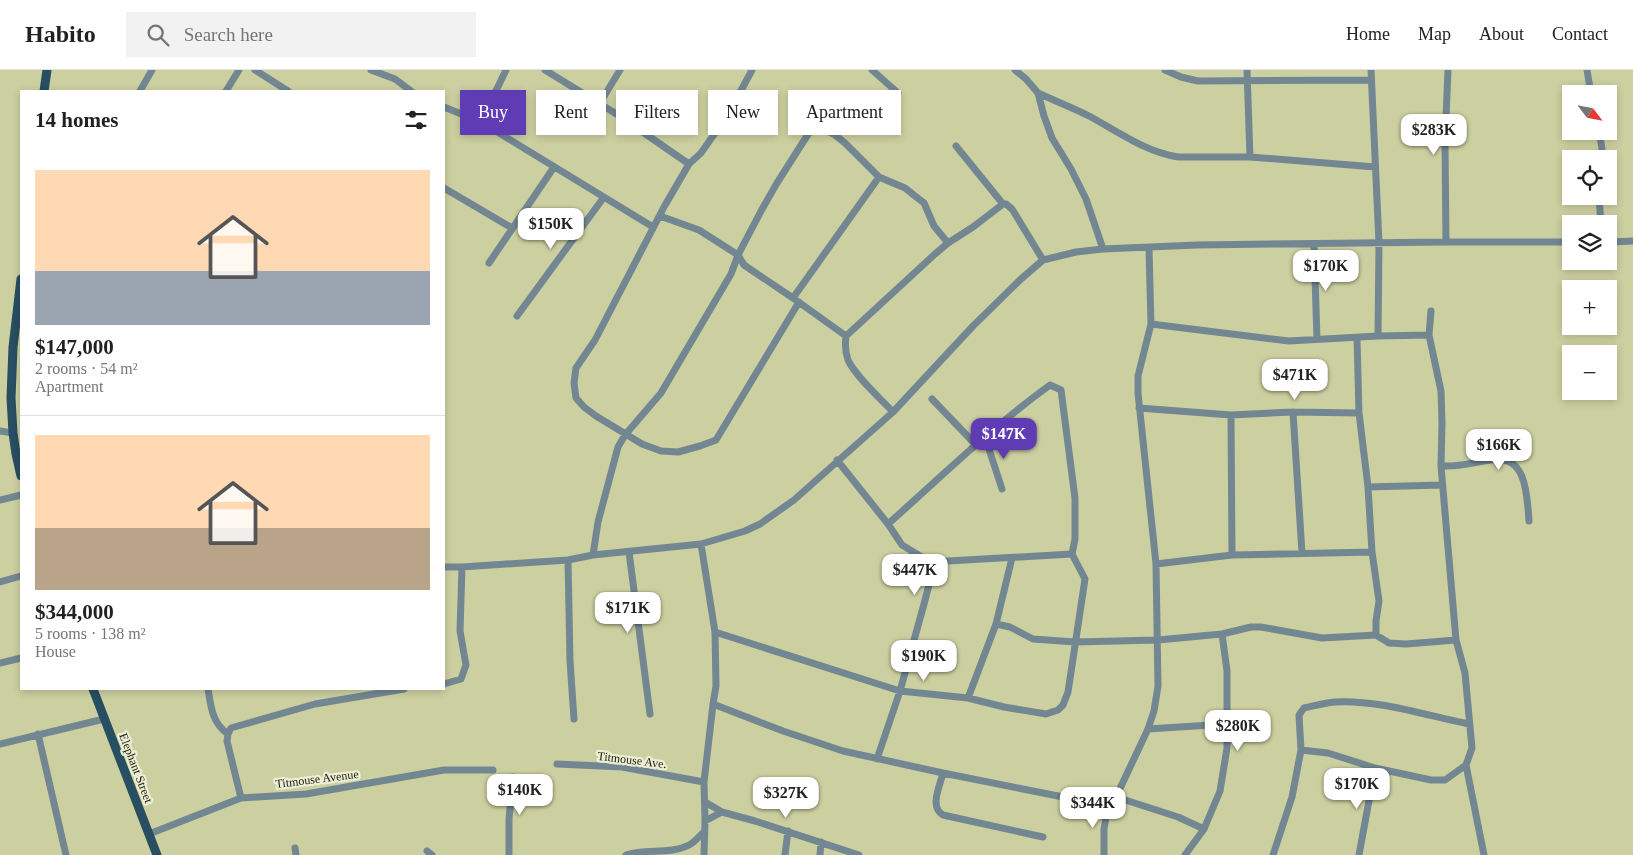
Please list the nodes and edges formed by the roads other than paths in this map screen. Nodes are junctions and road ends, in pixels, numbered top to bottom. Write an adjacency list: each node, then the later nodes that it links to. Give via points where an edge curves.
1 (47, 70): 20 (main road)
2 (152, 70): 21 (street)
3 (239, 70): 22 (street)
4 (255, 70): 23 (street)
5 (371, 70): 24 (street, via 395,79)
6 (506, 70): 25 (street)
7 (545, 70): 26 (street)
8 (620, 70): 29 (street)
9 (752, 70): 36 (street, via 729,113 701,153)
10 (872, 70): 27 (street)
11 (1015, 70): 28 (street)
12 (1164, 70): 18 (street, via 1198,81)
13 (1247, 70): 18 (street)
14 (1370, 70): 17 (street)
15 (1448, 70): 47 (street)
16 (1587, 70): 19 (street)
17 (1370, 80): 18 (street); 38 (street)
18 (1247, 81): 35 (street)
19 (1590, 85)
20 (44, 90)
21 (141, 90)
22 (227, 90)
23 (286, 90)
24 (410, 90)
25 (496, 90)
26 (578, 90)
27 (895, 90)
28 (1038, 92): 35 (street, via 1168,156); 54 (street, via 1052,138 1086,199)
29 (606, 93)
30 (445, 107): 32 (street)
31 (606, 107): 36 (street)
32 (460, 113)
33 (504, 135): 37 (street)
34 (956, 146): 42 (street)
35 (1250, 157): 38 (street)
36 (689, 164): 43 (street)
37 (554, 167): 41 (street); 45 (street)
38 (1375, 168): 51 (street)
39 (879, 177): 50 (street, via 906,188 924,202 934,226); 55 (street, via 835,135 818,126 812,128 777,182); 59 (street)
40 (445, 189): 45 (street)
41 (604, 197): 44 (street); 61 (street)
42 (1003, 204): 50 (street); 56 (street, via 1012,209)
43 (660, 216): 44 (street); 55 (street, via 699,230)
44 (653, 227): 76 (street, via 595,340 576,368 576,398)
45 (512, 228): 57 (street)
46 (1633, 241): 49 (street)
47 (1446, 242): 48 (street); 51 (street)
48 (1562, 242)
49 (1617, 242)
50 (948, 243): 64 (street)
51 (1379, 243): 52 (street); 65 (street)
52 (1314, 245): 53 (street, via 1270,243); 67 (street)
53 (1149, 248): 54 (street); 62 (street)
54 (1103, 249): 56 (street)
55 (738, 255): 59 (street, via 744,265); 76 (street, via 731,274 661,393)
56 (1043, 260): 70 (street, via 973,326)
57 (489, 263)
58 (20, 298): 75 (main road, via 12,362)
59 (796, 300): 64 (street); 76 (street, via 716,440 678,452 661,451)
60 (1431, 311): 63 (street)
61 (517, 316)
62 (1151, 324): 67 (street, via 1275,341); 69 (street, via 1138,376)
63 (1429, 335): 65 (street); 80 (street, via 1441,391)
64 (846, 336): 70 (street, via 848,359)
65 (1378, 336): 66 (street)
66 (1357, 338): 67 (street); 72 (street)
67 (1317, 339)
68 (932, 399): 78 (street)
69 (1139, 408): 73 (street); 99 (street)
70 (892, 412): 79 (street)
71 (1293, 412): 72 (street); 73 (street); 92 (street)
72 (1359, 413): 83 (street)
73 (1231, 415): 95 (street)
74 (0, 431): 75 (street)
75 (13, 433): 81 (main road)
76 (625, 435): 94 (street, via 618,447)
77 (985, 437): 78 (street); 84 (street); 93 (street, via 1050,385 1060,390 1075,498)
78 (976, 446): 88 (street)
79 (837, 460): 88 (street); 89 (street, via 794,500 760,524)
80 (1441, 466): 82 (street); 87 (street, via 1509,460 1522,475)
81 (20, 471)
82 (1442, 485): 83 (street); 109 (street)
83 (1368, 487): 91 (street)
84 (1002, 488)
85 (20, 494): 86 (street)
86 (0, 500)
87 (1529, 521)
88 (888, 524): 98 (street, via 902,545)
89 (701, 544): 90 (street); 105 (street)
90 (628, 552): 94 (street); 120 (street)
91 (1372, 552): 92 (street); 107 (street, via 1379,601)
92 (1302, 553): 95 (street)
93 (1072, 554): 96 (street); 110 (street, via 1085,579)
94 (592, 555): 97 (street)
95 (1232, 556): 99 (street)
96 (1012, 558): 98 (street); 104 (street)
97 (568, 560): 101 (street); 122 (street)
98 (930, 562): 117 (street, via 931,577)
99 (1156, 564): 108 (street)
100 (445, 567): 101 (street)
101 (462, 567): 113 (street, via 460,631 466,665 461,679)
102 (20, 576): 103 (street)
103 (0, 582)
104 (996, 624): 110 (street, via 1033,639); 118 (street)
105 (715, 632): 117 (street); 119 (street)
106 (1222, 634): 107 (street, via 1261,627 1322,638); 108 (street); 123 (street, via 1227,670)
107 (1376, 635): 109 (street, via 1389,644)
108 (1158, 640): 110 (street); 125 (street, via 1158,686)
109 (1456, 640): 124 (street, via 1465,673)
110 (1075, 642): 118 (street, via 1068,692 1058,710 1046,714)
111 (20, 658): 112 (street)
112 (0, 663)
113 (445, 684)
114 (93, 690): 121 (main road, Elephant Street)
115 (208, 690): 127 (street, via 216,723)
116 (390, 690): 127 (street, via 315,704 231,728)
117 (900, 691): 118 (street); 130 (street)
118 (968, 698)
119 (713, 704): 130 (street, via 783,731); 137 (street)
120 (650, 714)
121 (104, 719): 126 (street); 147 (main road, Elephant Street)
122 (574, 720)
123 (1226, 724): 125 (street); 144 (street, via 1227,748 1220,791)
124 (1469, 724): 129 (street, via 1376,704 1333,702 1301,711 1298,722); 132 (street, via 1472,748)
125 (1148, 729): 138 (street)
126 (38, 734): 128 (street); 150 (street)
127 (228, 734): 139 (street)
128 (0, 744)
129 (1301, 750): 133 (street, via 1328,753); 160 (street, via 1292,797)
130 (877, 759): 135 (street)
131 (557, 764): 137 (street, Titmouse Ave., via 622,767)
132 (1466, 765): 133 (street, via 1445,780); 162 (street)
133 (1375, 768): 161 (street)
134 (493, 770): 139 (street, Titmouse Avenue, via 444,770 306,794)
135 (943, 773): 141 (street); 148 (street, via 935,805 938,812)
136 (514, 777): 152 (street)
137 (704, 782): 140 (street)
138 (1116, 797): 141 (street); 144 (street)
139 (241, 798): 147 (street, Titmouse Avenue)
140 (705, 802): 142 (street); 143 (street)
141 (1108, 806): 158 (street)
142 (722, 812): 143 (street); 145 (street)
143 (705, 821): 146 (street)
144 (1204, 829): 159 (street)
145 (788, 831): 149 (street); 155 (street)
146 (704, 832): 153 (street, via 682,848); 154 (street)
147 (149, 834): 151 (main road, Elephant Street)
148 (1043, 838)
149 (821, 842): 156 (street); 157 (street)
150 (66, 855)
151 (157, 855)
152 (509, 855)
153 (626, 855)
154 (704, 855)
155 (785, 855)
156 (820, 855)
157 (859, 855)
158 (1104, 855)
159 (1185, 855)
160 (1273, 855)
161 (1359, 855)
162 (1484, 855)

